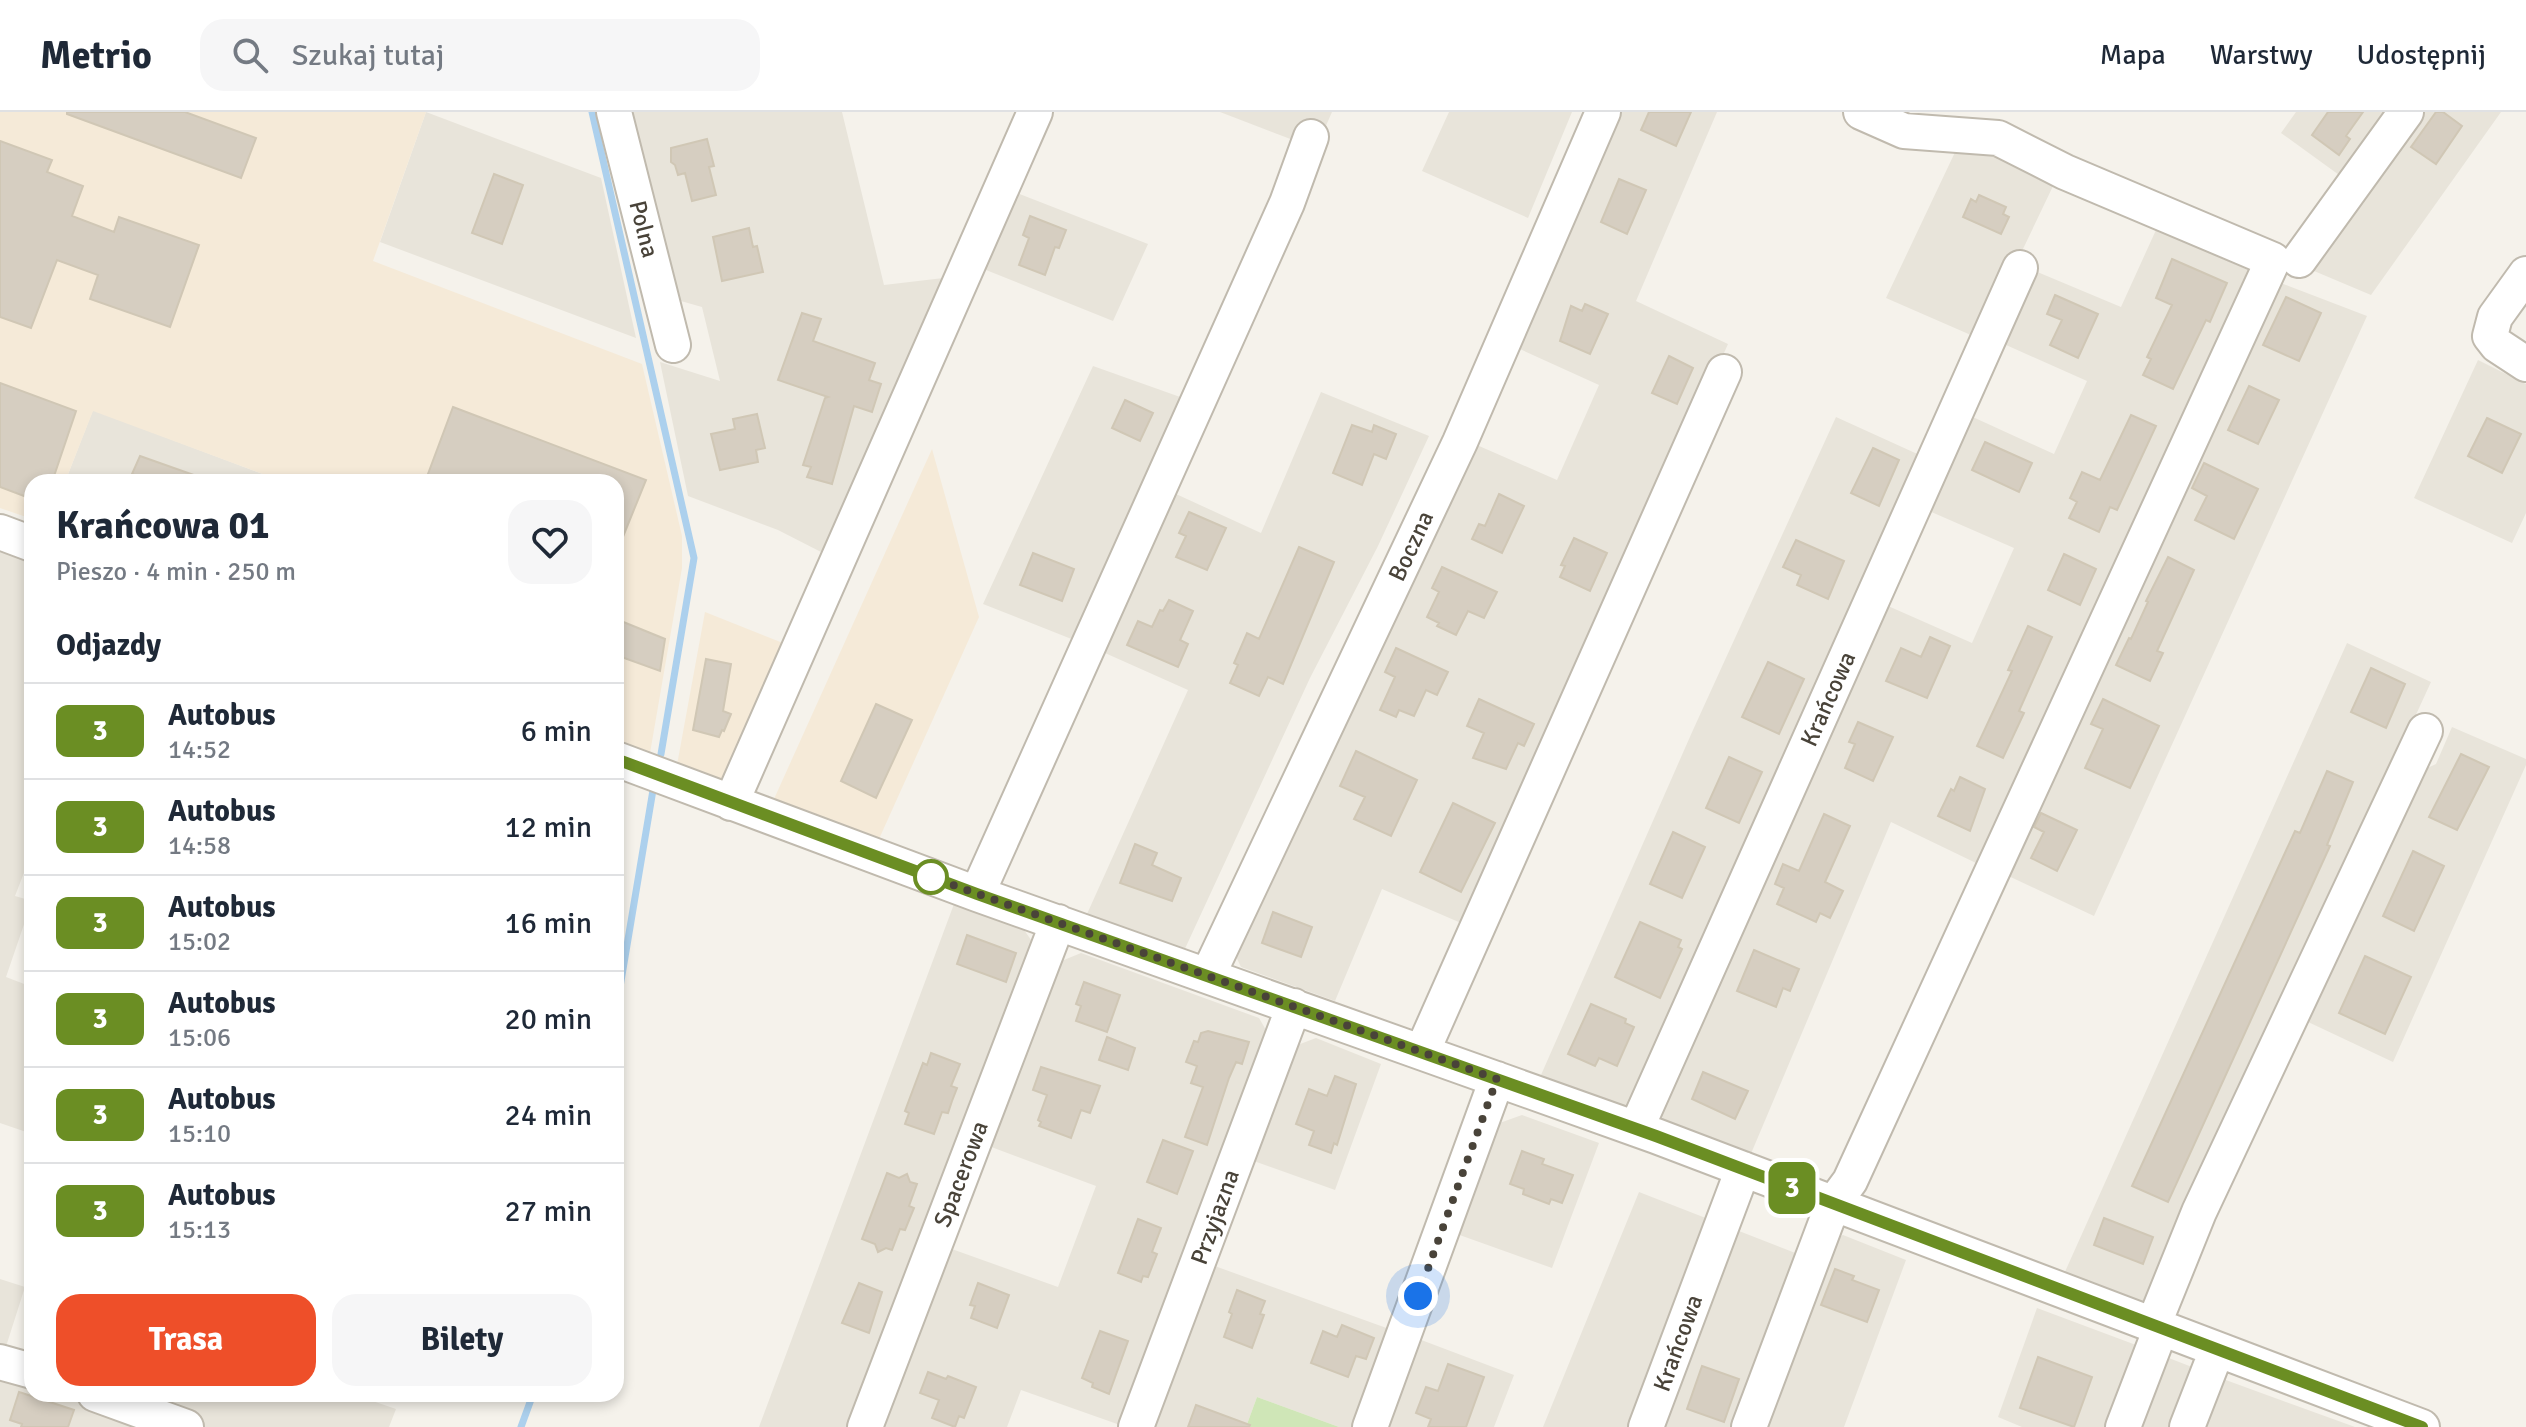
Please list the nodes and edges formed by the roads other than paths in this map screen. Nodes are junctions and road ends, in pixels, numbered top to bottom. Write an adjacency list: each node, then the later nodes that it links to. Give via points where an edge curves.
1 (614, 112): 10 (street, Polna)
2 (1035, 112): 17 (street)
3 (1603, 112): 20 (street, Boczna, via 1460,442)
4 (1861, 112): 7 (street, via 1904,131 1998,138 2065,172)
5 (2406, 112): 7 (street)
6 (1311, 137): 18 (street)
7 (2286, 260): 26 (street, via 1850,1181)
8 (2020, 268): 24 (street, Krańcowa)
9 (2526, 274): 11 (street, via 2495,317 2490,336)
10 (673, 345)
11 (2526, 364)
12 (1724, 372): 22 (street)
13 (0, 532): 14 (street)
14 (24, 541)
15 (2425, 731): 27 (street, via 2199,1212)
16 (624, 762): 17 (street)
17 (731, 803): 18 (street)
18 (977, 894): 19 (street)
19 (1058, 922): 20 (street); 33 (street, Spacerowa)
20 (1208, 975): 21 (street)
21 (1294, 1006): 22 (street); 34 (street, Przyjazna)
22 (1422, 1052): 23 (street)
23 (1497, 1079): 24 (street); 35 (street)
24 (1636, 1129): 25 (street)
25 (1743, 1169): 26 (street); 36 (street, Krańcowa)
26 (1833, 1204): 27 (street); 37 (street)
27 (2157, 1327): 28 (street); 38 (street)
28 (2217, 1350): 39 (street); 40 (street)
29 (0, 1362): 30 (street)
30 (24, 1369)
31 (117, 1402): 32 (street)
32 (186, 1427)
33 (865, 1427)
34 (1136, 1427)
35 (1370, 1427)
36 (1646, 1427)
37 (1749, 1427)
38 (2123, 1427)
39 (2187, 1427)
40 (2422, 1427)

